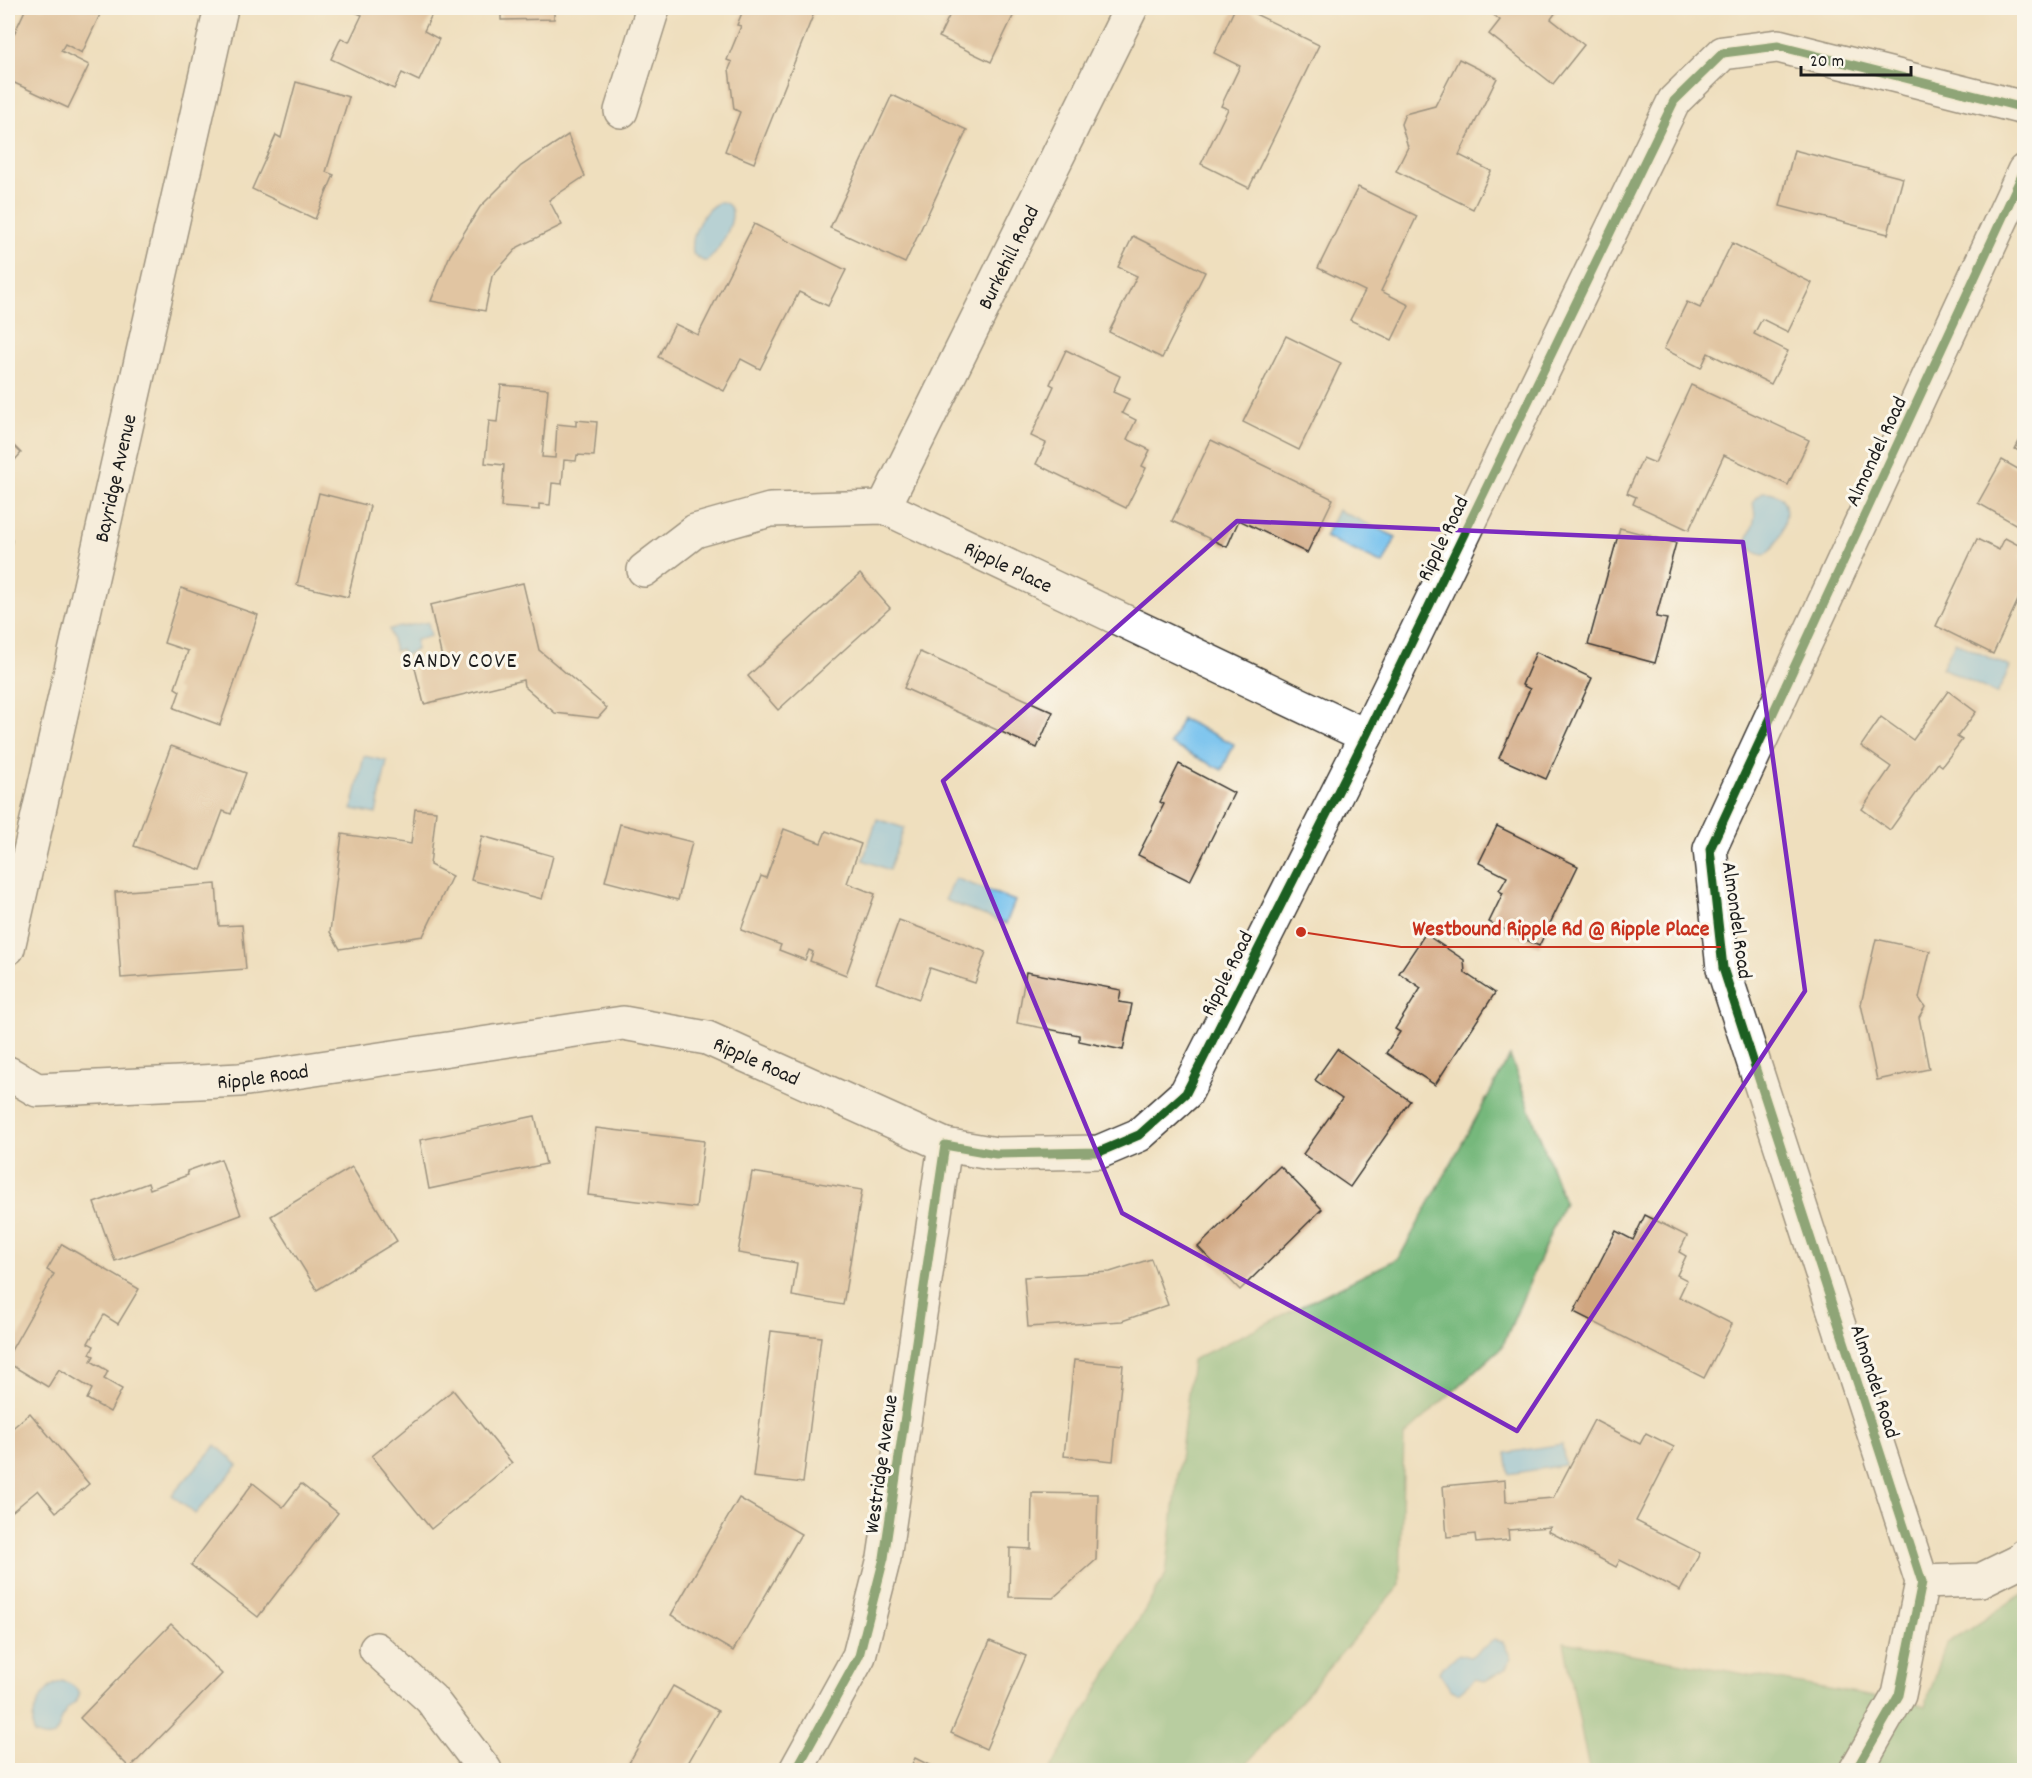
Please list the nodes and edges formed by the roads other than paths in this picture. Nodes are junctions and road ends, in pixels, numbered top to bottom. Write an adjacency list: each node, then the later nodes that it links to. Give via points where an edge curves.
1 (221, 8): 10 (street, Bayridge Avenue)
2 (653, 8): 5 (street)
3 (1131, 8): 7 (street, Burkehill Road)
4 (2025, 108): 9 (street, Ripple Road, via 1778,46 1722,53 1674,101)
5 (621, 111)
6 (2025, 171): 14 (street, Almondel Road, via 1710,849 1723,968)
7 (884, 507): 8 (street, Ripple Place, via 770,510 695,531); 9 (street, Ripple Place)
8 (644, 570)
9 (1366, 736): 12 (street, Ripple Road, via 1186,1093 1139,1135 1099,1152 996,1155)
10 (8, 948)
11 (8, 1073): 12 (street, Ripple Road, via 37,1090 240,1080 622,1023 707,1038)
12 (945, 1145): 17 (street, Westridge Avenue, via 884,1558 859,1656)
13 (2025, 1556): 14 (street, via 1981,1580)
14 (1922, 1582): 18 (street, Almondel Road, via 1899,1695)
15 (376, 1649): 16 (street, via 431,1699)
16 (485, 1770)
17 (796, 1770)
18 (1856, 1770)

